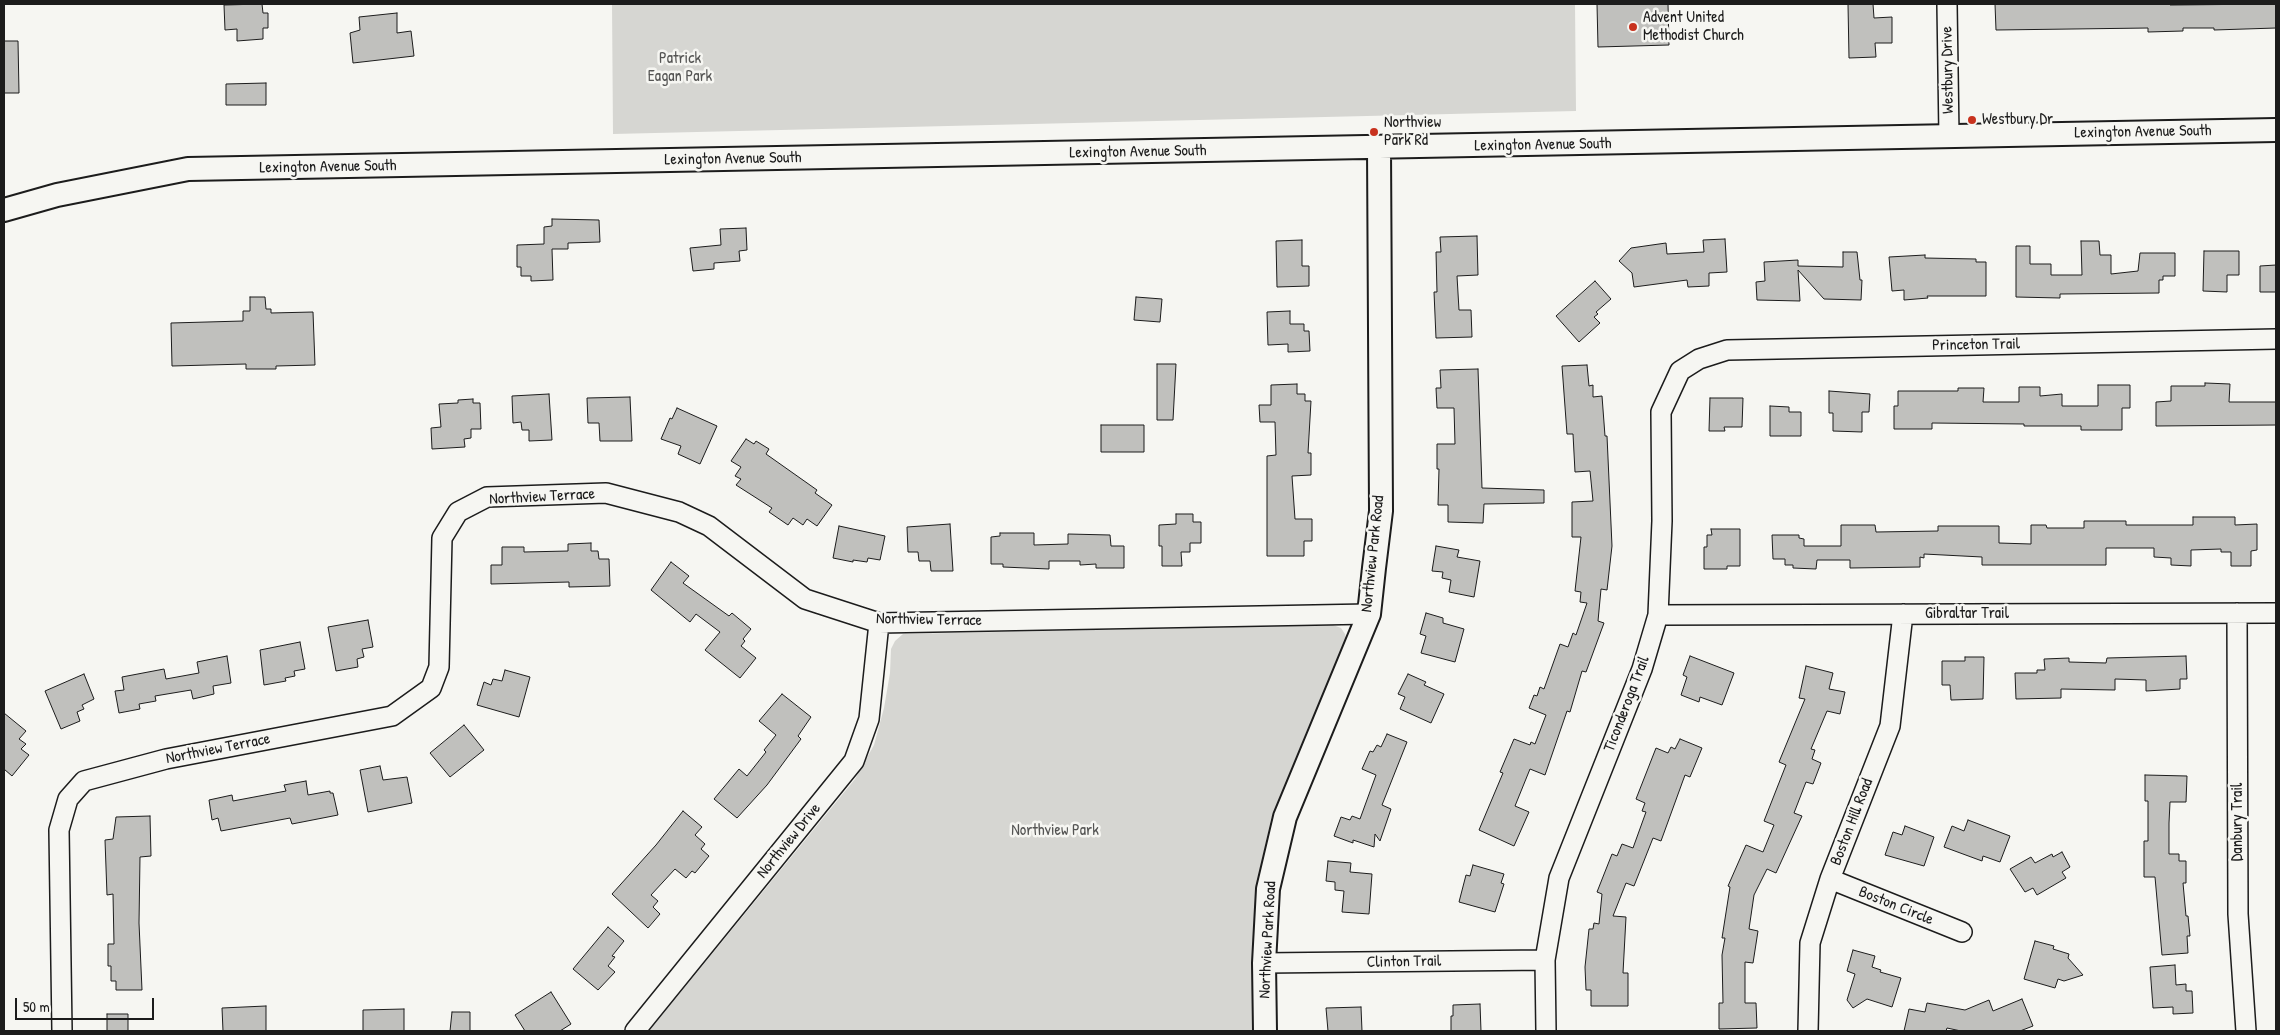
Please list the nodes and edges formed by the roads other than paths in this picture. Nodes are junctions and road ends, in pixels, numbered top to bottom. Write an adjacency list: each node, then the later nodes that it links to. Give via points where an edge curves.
1 (1947, 4): 3 (street, Westbury Drive)
2 (2276, 130): 3 (street, Lexington Avenue South)
3 (1949, 136): 4 (street, Lexington Avenue South)
4 (1379, 148): 5 (street, Lexington Avenue South, via 188,169 57,195); 10 (street, Northview Park Road, via 1381,511)
5 (4, 210)
6 (2276, 339): 7 (street, Princeton Trail, via 1726,350 1699,359)
7 (1680, 371): 12 (street, Ticonderoga Trail, via 1661,412 1662,522)
8 (2237, 613): 9 (street, Gibraltar Trail); 11 (street, Gibraltar Trail); 23 (street, Danbury Trail, via 2238,914)
9 (2276, 613)
10 (1368, 614): 13 (street, Northview Terrace); 17 (street, Northview Park Road, via 1285,817 1268,889)
11 (1903, 614): 12 (street, Gibraltar Trail); 14 (street, Boston Hill Road, via 1890,726)
12 (1658, 615): 16 (street, Ticonderoga Trail, via 1642,669 1559,878)
13 (879, 622): 18 (street, Northview Terrace, via 805,598 709,526 679,512 606,494 487,497 458,512 442,538 438,667 430,688 392,716 166,759 84,781 68,799 59,830); 19 (street, Northview Drive, via 870,719 854,760)
14 (1830, 880): 15 (street, Boston Circle); 22 (street, Boston Hill Road, via 1810,943)
15 (1962, 932)
16 (1545, 960): 17 (street, Clinton Trail); 21 (street, Ticonderoga Trail)
17 (1264, 963): 20 (street, Northview Park Road)
18 (62, 1031)
19 (634, 1031)
20 (1265, 1031)
21 (1546, 1031)
22 (1808, 1031)
23 (2246, 1031)

